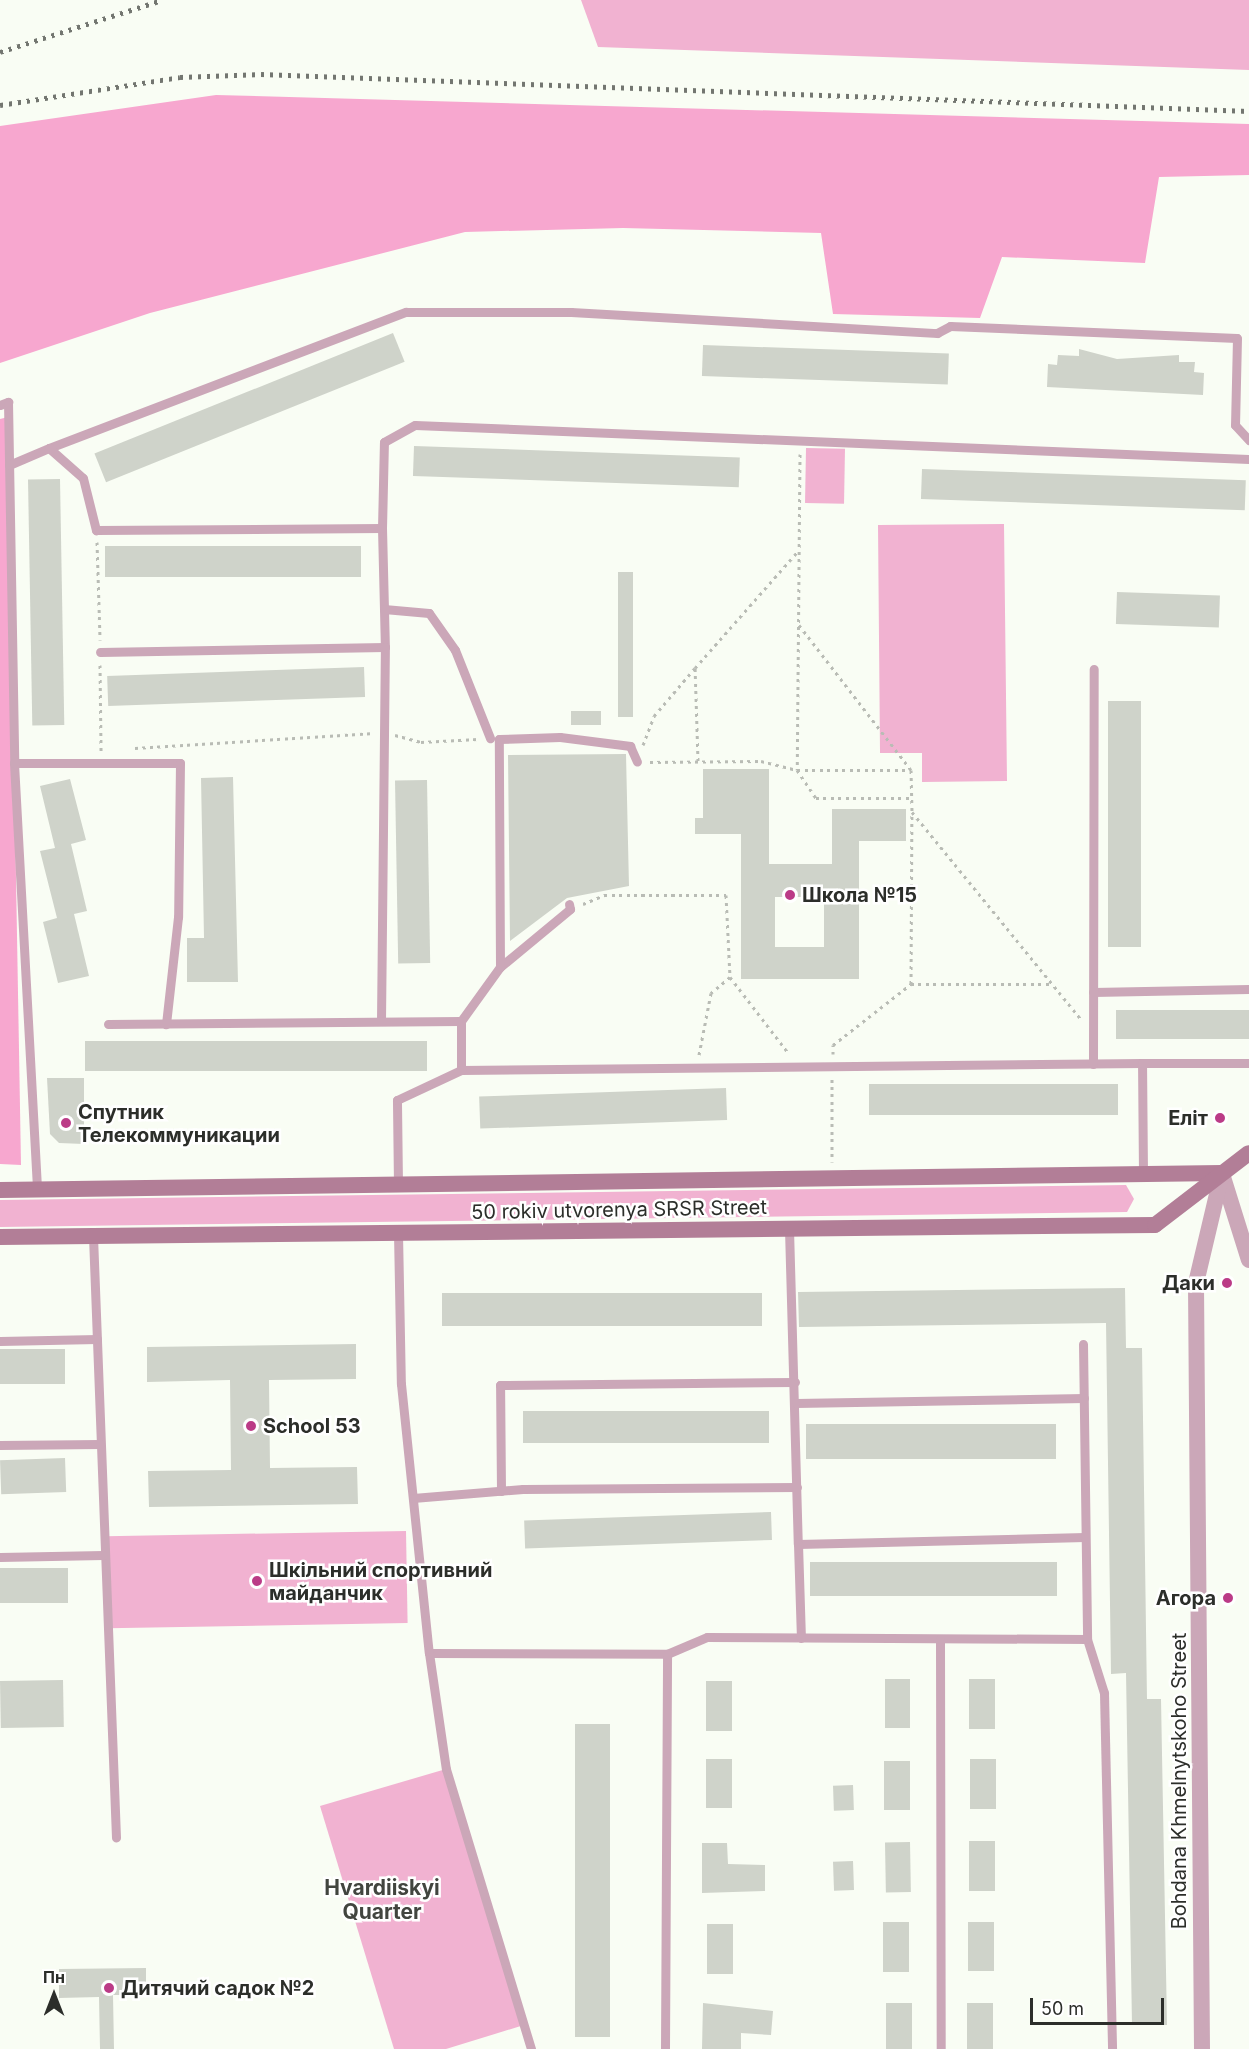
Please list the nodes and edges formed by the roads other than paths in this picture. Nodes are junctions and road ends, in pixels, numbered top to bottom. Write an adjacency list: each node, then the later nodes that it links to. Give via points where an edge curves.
1 (1237, 338): 2 (lane); 4 (lane, via 1235,425); 5 (lane, via 950,326 937,333 594,312 406,312)
2 (1249, 339)
3 (0, 405): 7 (lane, via 8,402)
4 (1249, 440)
5 (49, 448): 7 (lane); 8 (lane, via 83,478 96,530)
6 (1249, 459): 8 (lane, via 416,425 384,442)
7 (9, 465): 15 (lane)
8 (382, 528): 9 (lane)
9 (384, 609): 10 (lane); 13 (lane, via 429,613 455,650)
10 (385, 647): 11 (lane); 21 (lane)
11 (100, 652)
12 (1094, 669): 19 (lane)
13 (490, 738)
14 (637, 762): 17 (lane, via 630,746 560,737 499,739)
15 (14, 763): 23 (lane, via 180,763 178,916); 33 (lane)
16 (570, 906): 17 (lane)
17 (500, 967): 20 (lane)
18 (1249, 989): 19 (lane)
19 (1093, 992): 26 (lane)
20 (461, 1021): 21 (lane); 27 (lane)
21 (381, 1022): 23 (lane)
22 (108, 1024): 23 (lane)
23 (166, 1024)
24 (1142, 1063): 25 (lane); 26 (lane); 30 (lane)
25 (1249, 1063)
26 (1093, 1064): 27 (lane)
27 (462, 1070): 31 (lane, via 397,1100)
28 (1249, 1153): 29 (main road, 50 rokiv utvorenya SRSR Street)
29 (1222, 1173): 30 (main road, 50 rokiv utvorenya SRSR Street); 34 (main road, 50 rokiv utvorenya SRSR Street, via 1155,1225); 38 (street); 64 (street, Bohdana Khmelnytskoho Street, via 1196,1283)
30 (1143, 1174): 31 (main road, 50 rokiv utvorenya SRSR Street)
31 (398, 1185): 33 (main road, 50 rokiv utvorenya SRSR Street)
32 (0, 1190): 33 (main road, 50 rokiv utvorenya SRSR Street)
33 (37, 1190)
34 (789, 1229): 35 (main road, 50 rokiv utvorenya SRSR Street); 42 (lane)
35 (398, 1233): 36 (main road, 50 rokiv utvorenya SRSR Street); 49 (lane, via 400,1384)
36 (93, 1236): 37 (main road, 50 rokiv utvorenya SRSR Street); 39 (lane)
37 (0, 1237)
38 (1249, 1260)
39 (97, 1339): 40 (lane); 45 (lane)
40 (0, 1341)
41 (1083, 1344): 43 (lane)
42 (795, 1382): 44 (lane); 48 (lane, via 500,1386)
43 (1084, 1398): 44 (lane); 50 (lane)
44 (796, 1403): 47 (lane)
45 (100, 1444): 46 (lane); 52 (lane)
46 (0, 1445)
47 (797, 1487): 48 (lane); 51 (lane)
48 (501, 1491): 49 (lane)
49 (413, 1498): 57 (lane)
50 (1085, 1537): 51 (lane); 56 (lane)
51 (798, 1544): 54 (lane)
52 (103, 1555): 53 (lane); 59 (lane)
53 (0, 1557)
54 (801, 1638): 55 (lane); 58 (lane, via 708,1637)
55 (940, 1639): 56 (lane); 62 (lane)
56 (1087, 1639): 63 (lane, via 1104,1693)
57 (429, 1653): 58 (lane); 60 (lane, via 446,1768)
58 (667, 1654): 61 (lane)
59 (116, 1838)
60 (531, 2049)
61 (665, 2049)
62 (941, 2049)
63 (1112, 2049)
64 (1202, 2049)

